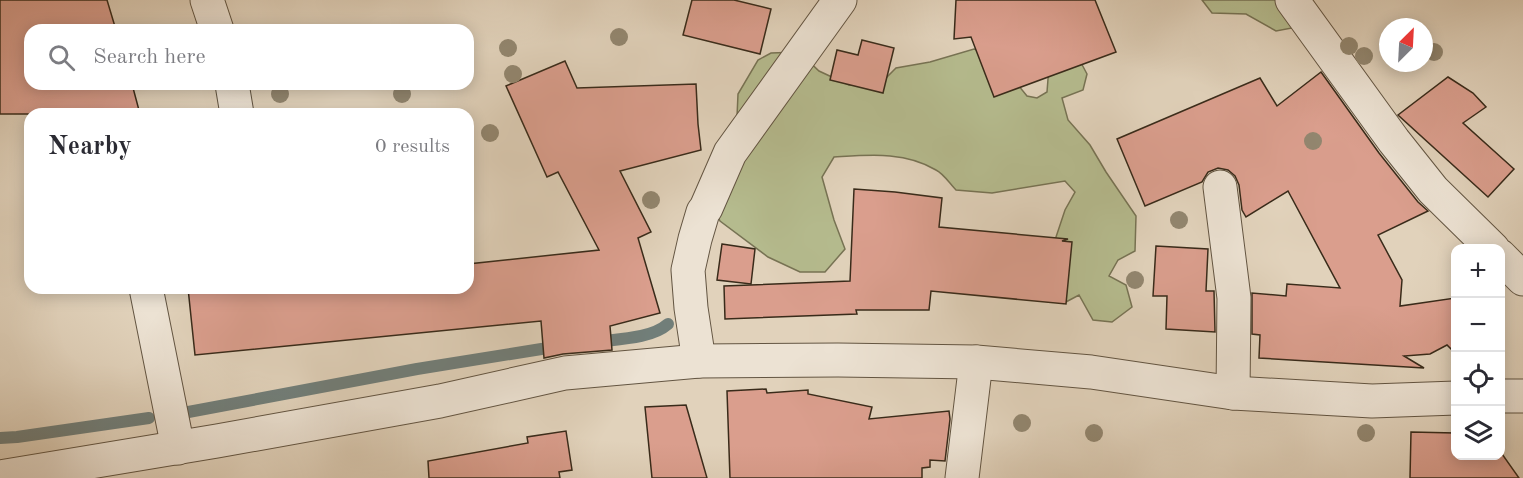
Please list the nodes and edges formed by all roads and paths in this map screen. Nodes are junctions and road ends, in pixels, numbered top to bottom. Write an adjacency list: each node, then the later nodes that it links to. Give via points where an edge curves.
1 (207, 0): 4 (street)
2 (840, 0): 12 (street, via 730,153 703,212 688,270)
3 (1292, 0): 8 (street, via 1433,190)
4 (215, 24)
5 (233, 90): 6 (street)
6 (236, 108)
7 (1220, 187): 14 (street, via 1234,298)
8 (1488, 244)
9 (1505, 261): 10 (street)
10 (1523, 279)
11 (147, 294): 18 (street)
12 (699, 361): 13 (street); 18 (street, via 565,373 440,401)
13 (976, 362): 14 (street, via 1091,372); 20 (street)
14 (1233, 393): 17 (street, via 1372,401)
15 (1505, 396): 16 (street)
16 (1523, 396)
17 (1451, 398)
18 (178, 448): 19 (street)
19 (5, 477)
20 (962, 478)

